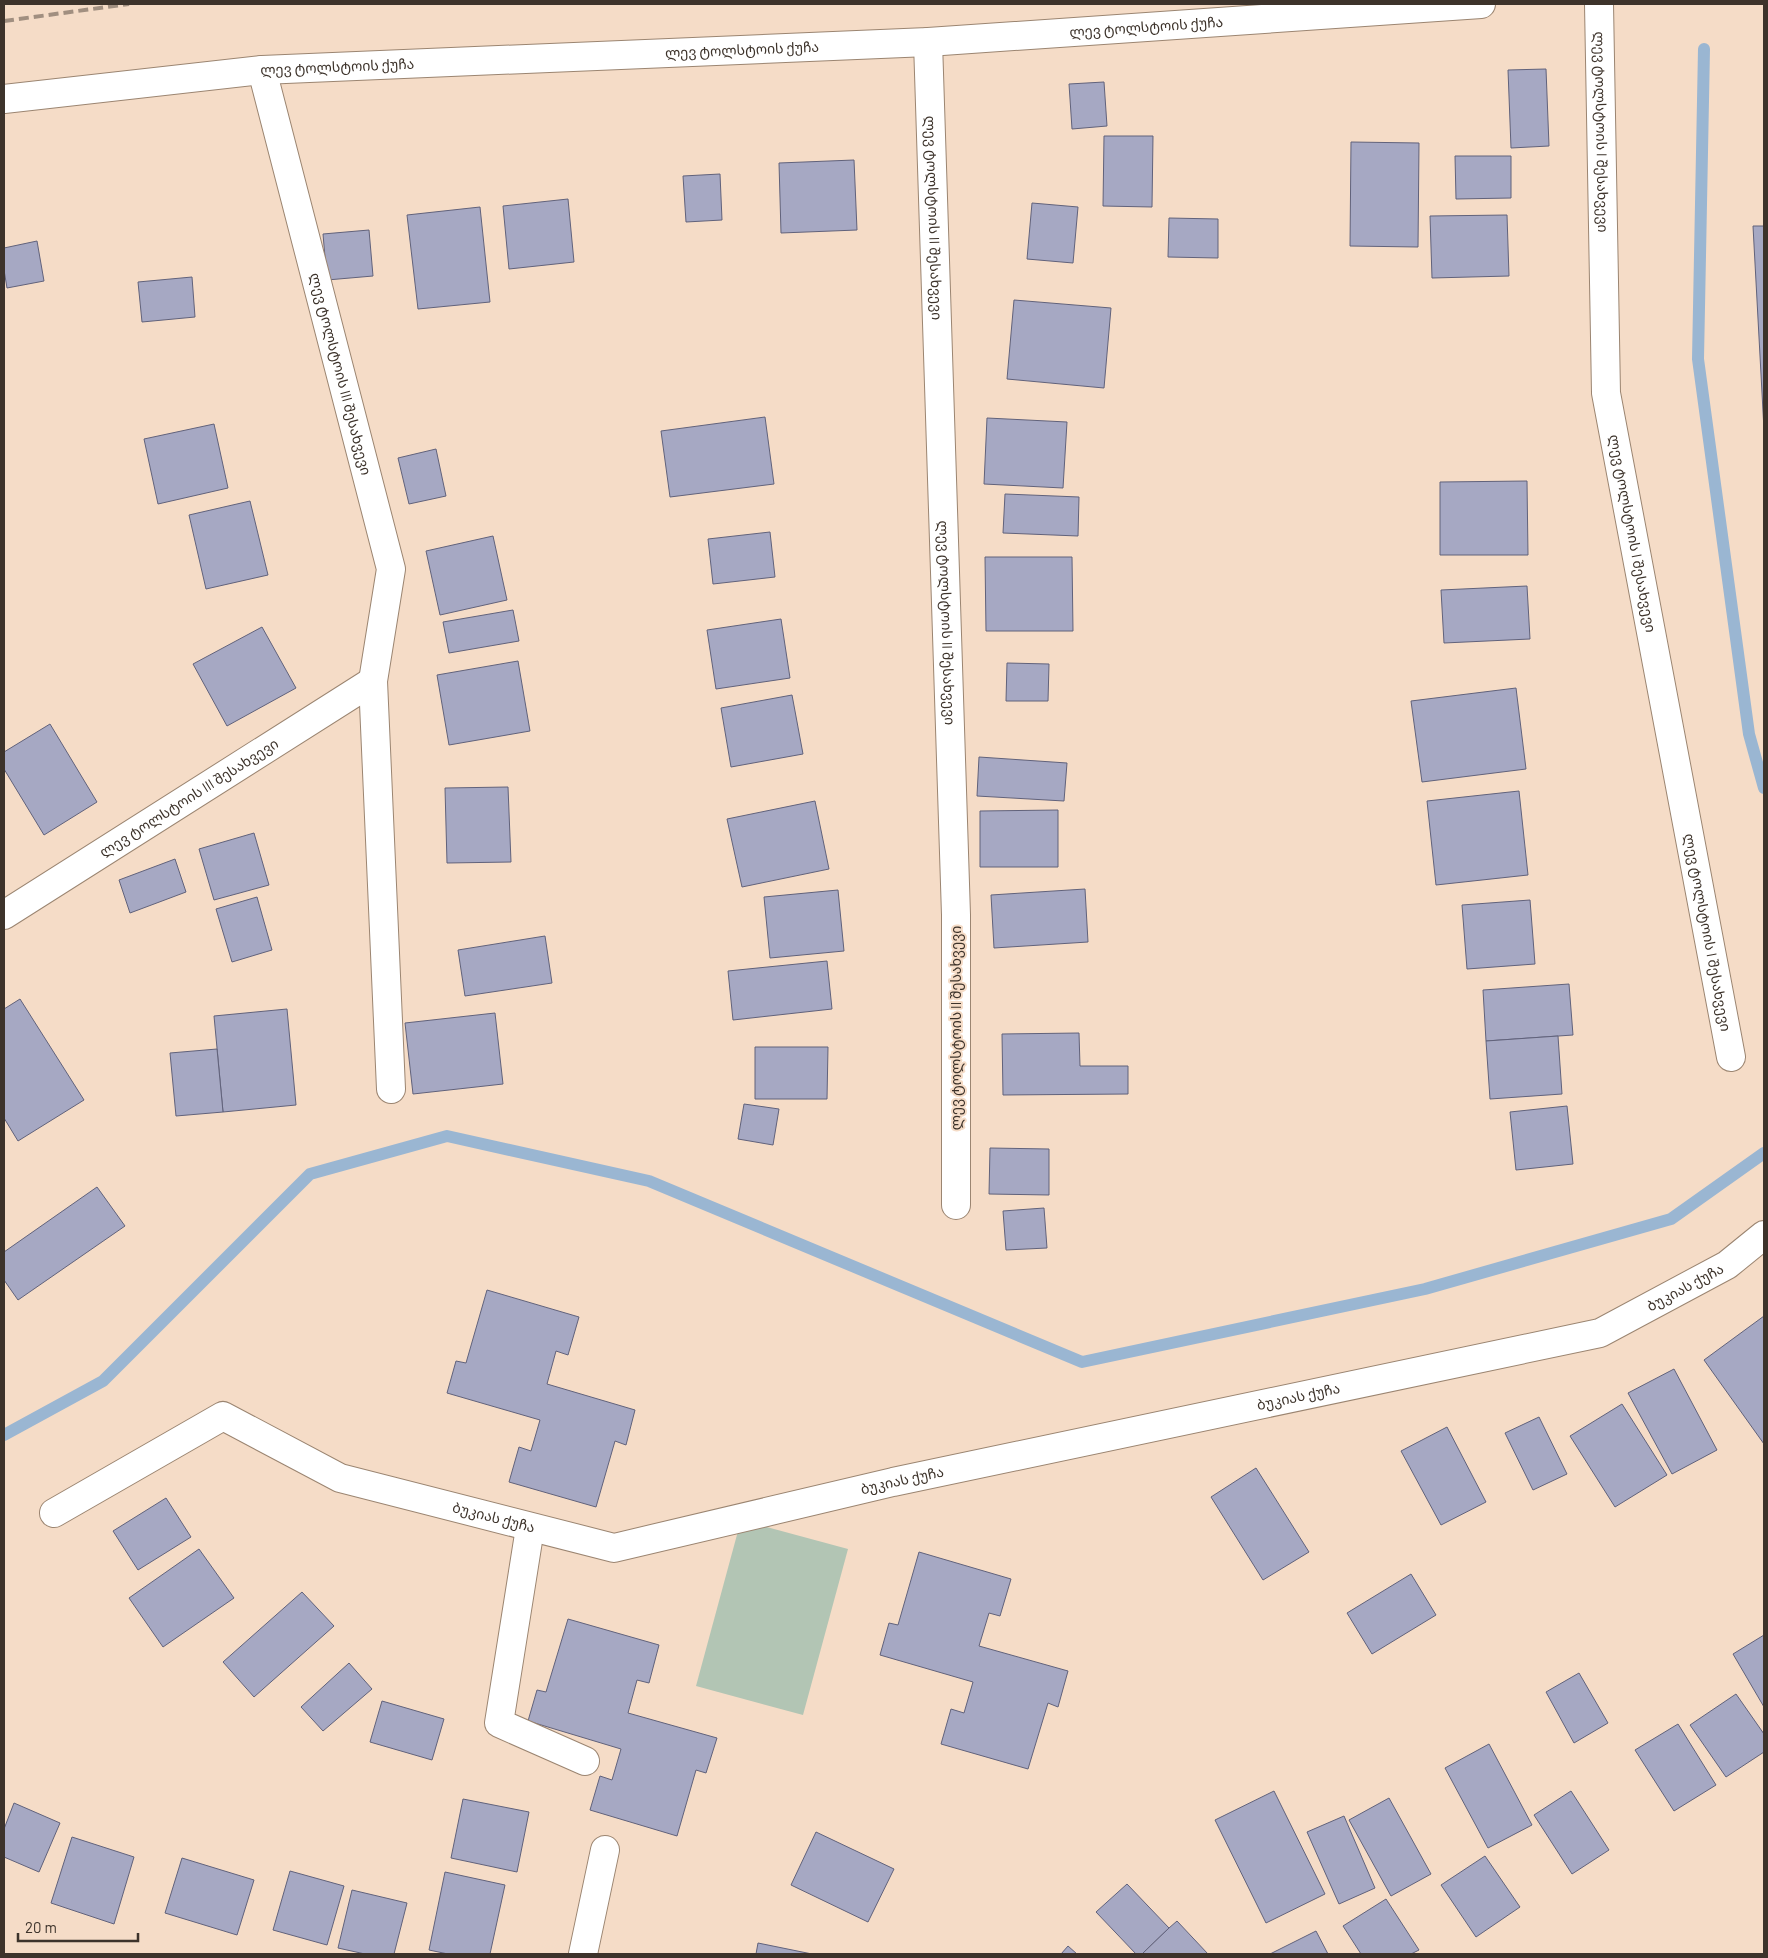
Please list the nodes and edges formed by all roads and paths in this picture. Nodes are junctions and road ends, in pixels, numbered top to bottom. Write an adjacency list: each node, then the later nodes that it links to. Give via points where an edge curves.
1 (1481, 4): 3 (street, ლევ ტოლსტოის ქუჩა)
2 (1599, 4): 8 (street, ლევ ტოლსტოის I შესახვევი, via 1606,393)
3 (928, 42): 4 (street, ლევ ტოლსტოის ქუჩა); 10 (street, ლევ ტოლსტოის II შესახვევი, via 956,915)
4 (262, 70): 5 (street, ლევ ტოლსტოის ქუჩა); 6 (street, ლევ ტოლსტოის III შესახვევი, via 391,570)
5 (4, 100)
6 (373, 681): 7 (street, ლევ ტოლსტოის III შესახვევი); 9 (street, ლევ ტოლსტოის III შესახვევი)
7 (4, 915)
8 (1731, 1057)
9 (391, 1089)
10 (956, 1205)
11 (1764, 1235): 13 (street, ბუკიას ქუჩა, via 1726,1265 1600,1333 892,1482 614,1548)
12 (54, 1513): 13 (street, ბუკიას ქუჩა, via 223,1416 340,1478)
13 (530, 1528): 14 (street, via 499,1723)
14 (585, 1761)
15 (604, 1850): 16 (street)
16 (583, 1954)

